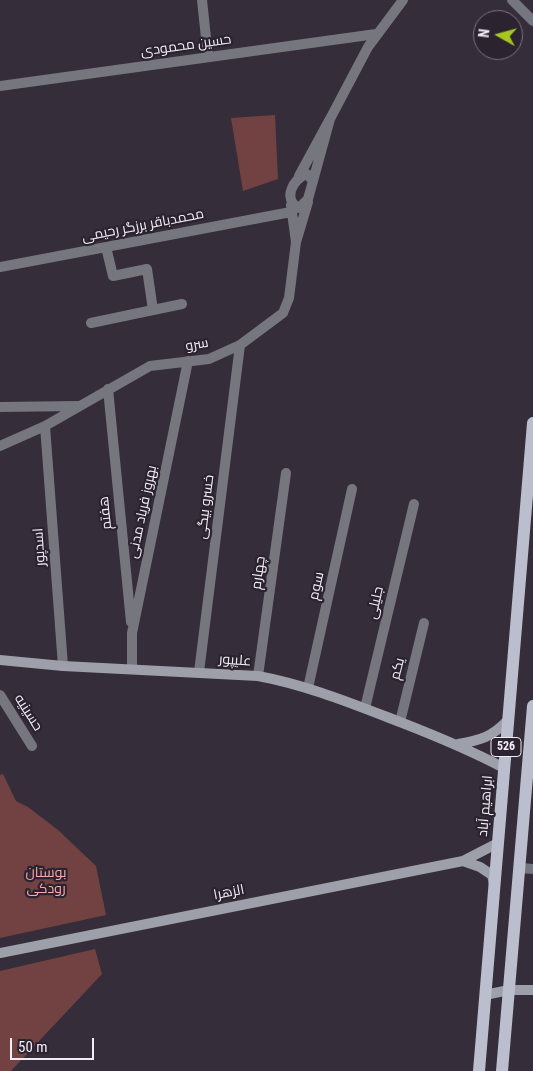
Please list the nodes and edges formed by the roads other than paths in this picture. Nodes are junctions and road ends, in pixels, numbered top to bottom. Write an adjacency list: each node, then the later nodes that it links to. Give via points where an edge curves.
1 (202, 0): 6 (street)
2 (403, 0): 5 (street)
3 (512, 0): 4 (street)
4 (533, 21)
5 (376, 34): 6 (street, حسین محمودی); 8 (street)
6 (208, 57): 7 (street, حسین محمودی)
7 (0, 86)
8 (330, 119): 9 (street); 10 (street)
9 (299, 176): 10 (street, via 307,174); 11 (street, via 292,186)
10 (313, 181): 12 (street)
11 (290, 199): 12 (street, via 299,208); 13 (street)
12 (308, 199): 14 (street)
13 (291, 212): 14 (street); 15 (street, محمدباقر برزگر رحیمی)
14 (296, 242): 20 (street, سرو, via 289,298 283,313)
15 (106, 247): 16 (street, محمدباقر برزگر رحیمی); 18 (street, via 113,276 147,269)
16 (0, 267)
17 (182, 304): 18 (street)
18 (153, 310): 19 (street)
19 (91, 323)
20 (240, 345): 21 (street, سرو, via 209,359); 37 (street, خسرو بیگی)
21 (188, 361): 22 (street, سرو, via 150,366); 33 (street, بهروز فریاد مدنی)
22 (108, 389): 23 (street, سرو); 33 (street, هفتم)
23 (79, 406): 24 (street); 26 (street, سرو)
24 (0, 407)
25 (533, 423): 30 (main road, ابراهیم آباد / 526)
26 (45, 426): 27 (street, سرو); 35 (street, اسدپور)
27 (0, 446)
28 (286, 473): 38 (street, چهارم)
29 (352, 489): 39 (street, سوم)
30 (530, 499): 43 (main road, ابراهیم آباد / 526)
31 (414, 504): 42 (street, جلیلی)
32 (424, 623): 44 (street, یکم)
33 (132, 633): 36 (street, بهروز فریاد مدنی)
34 (0, 660): 35 (street, علیپور)
35 (63, 666): 36 (street, علیپور)
36 (132, 668): 37 (street, علیپور)
37 (199, 672): 38 (street, علیپور)
38 (258, 676): 39 (street, علیپور)
39 (308, 688): 42 (street, علیپور)
40 (0, 695): 46 (street, حسینیه)
41 (533, 706): 48 (main road, 526)
42 (366, 708): 44 (street, علیپور)
43 (508, 720): 45 (street, via 496,733); 47 (main road, ابراهیم آباد / 526)
44 (400, 722): 45 (street, علیپور)
45 (458, 744): 47 (street, علیپور)
46 (32, 746)
47 (504, 768): 51 (main road, ابراهیم آباد / 526)
48 (530, 770): 49 (main road, 526)
49 (530, 787): 50 (main road, 526)
50 (528, 819): 53 (main road, 526)
51 (498, 844): 52 (street, الزهرا); 54 (main road, ابراهیم آباد / 526)
52 (463, 861): 54 (street, via 492,875); 55 (street, الزهرا)
53 (527, 868): 56 (main road, 526)
54 (494, 885): 58 (main road, ابراهیم آباد / 526)
55 (0, 953)
56 (509, 990): 57 (street); 58 (street); 60 (main road, 526)
57 (533, 990)
58 (485, 995): 59 (main road, ابراهیم آباد / 526)
59 (479, 1071)
60 (502, 1071)

